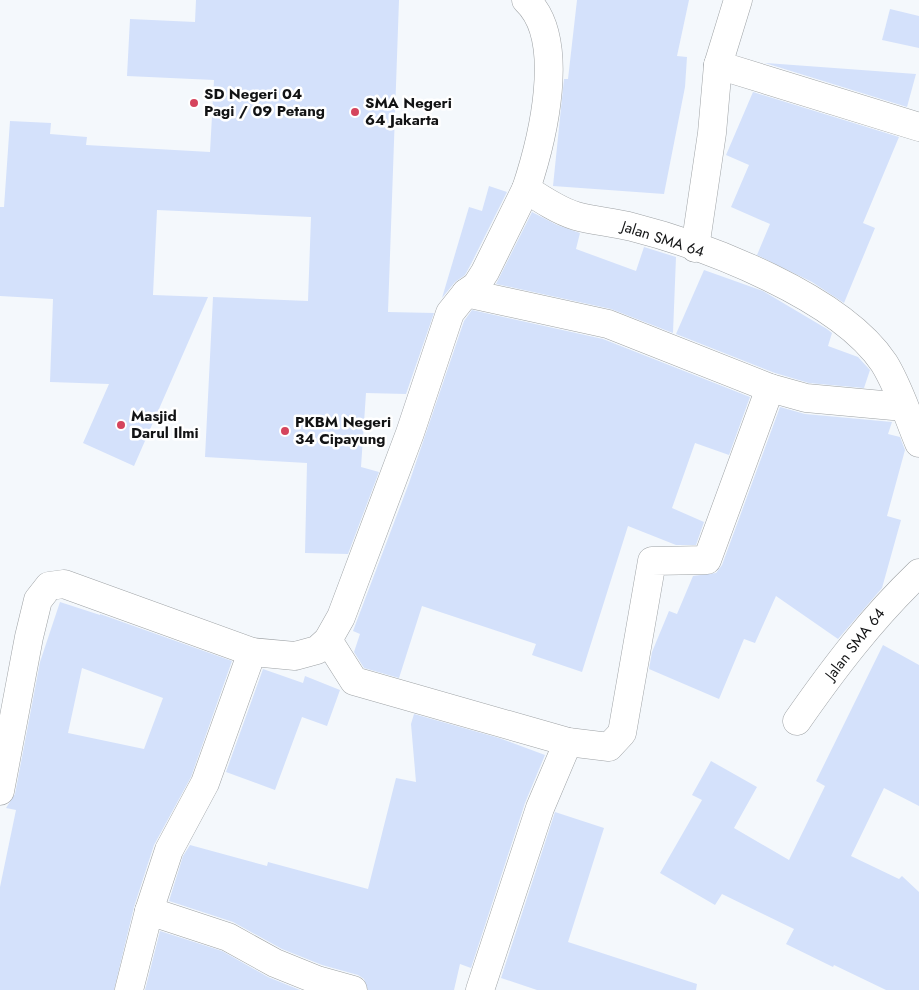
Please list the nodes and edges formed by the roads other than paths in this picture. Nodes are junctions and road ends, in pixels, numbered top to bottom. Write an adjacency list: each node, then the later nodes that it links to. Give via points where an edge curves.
1 (526, 0): 5 (street, via 543,26 548,56 547,93 537,157)
2 (738, 0): 3 (street)
3 (718, 65): 4 (street); 6 (street, via 712,133)
4 (919, 127)
5 (526, 189): 6 (street, Jalan SMA 64, via 574,215 632,227); 7 (street, via 485,272 476,286)
6 (695, 248): 9 (street, Jalan SMA 64, via 763,274 835,314 864,340 884,364)
7 (466, 293): 8 (street, via 608,324); 12 (street, via 450,313 410,433 341,617)
8 (770, 388): 9 (street, via 806,398); 15 (street, via 707,560 652,561 622,733 609,747)
9 (904, 407): 10 (street, Jalan SMA 64)
10 (919, 443)
11 (919, 573): 14 (street, Jalan SMA 64, via 887,603 849,649)
12 (328, 640): 13 (street, via 317,650 295,656); 15 (street, via 354,681)
13 (252, 652): 16 (street, via 64,584 49,586 38,600 31,628); 17 (street, via 205,782 169,850)
14 (797, 721)
15 (568, 742): 20 (street, via 540,808)
16 (0, 791)
17 (149, 911): 18 (street); 19 (street, via 228,937 275,963)
18 (129, 990)
19 (353, 990)
20 (480, 990)

